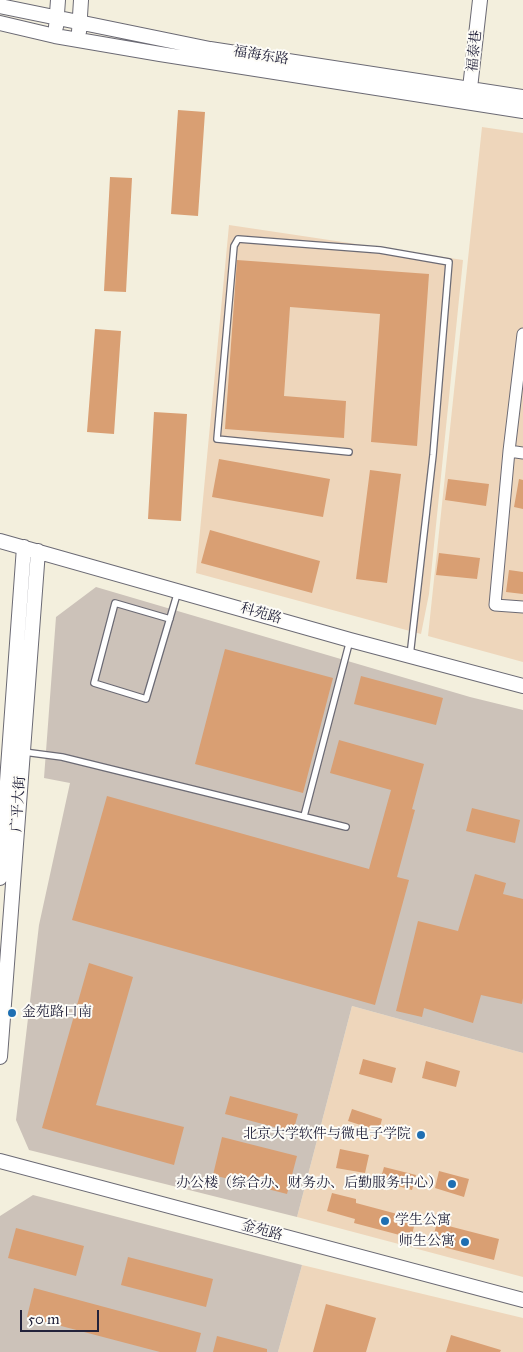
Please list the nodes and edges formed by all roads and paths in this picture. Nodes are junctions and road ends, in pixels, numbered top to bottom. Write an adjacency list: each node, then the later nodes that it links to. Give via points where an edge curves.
1 (58, 0): 5 (street)
2 (81, 0): 6 (street)
3 (480, 0): 10 (street, 福泰巷)
4 (0, 6): 5 (street, 福海东路)
5 (57, 18): 6 (street, 福海东路); 8 (street)
6 (80, 22): 9 (street); 10 (street, 福海东路)
7 (0, 23): 8 (street, 福海东路)
8 (55, 36): 9 (street, 福海东路)
9 (79, 40): 10 (street, 福海东路, via 169,56)
10 (469, 96): 11 (street, 福海东路); 12 (street, 福海东路)
11 (523, 97)
12 (523, 111)
13 (523, 334): 14 (street)
14 (509, 451): 16 (street); 21 (street, via 495,604)
15 (349, 452): 24 (lane, via 217,439 234,246 238,239 380,250 449,262 433,455)
16 (523, 453)
17 (0, 541): 18 (street, 科苑路)
18 (24, 547): 19 (street, 科苑路); 26 (street, 广平大街)
19 (38, 551): 20 (street, 科苑路); 26 (street, 广平大街)
20 (178, 591): 22 (lane); 23 (street, 科苑路)
21 (523, 607)
22 (170, 618): 22 (lane, via 146,699 94,683 115,603)
23 (350, 640): 24 (street, 科苑路); 27 (lane)
24 (410, 656): 25 (street, 科苑路)
25 (523, 686)
26 (16, 751): 27 (lane, via 62,757); 29 (street, 广平大街); 30 (street, 广平大街)
27 (304, 816): 28 (lane)
28 (346, 827)
29 (0, 878)
30 (0, 1057)
31 (0, 1161): 32 (street, 金苑路)
32 (523, 1300)

